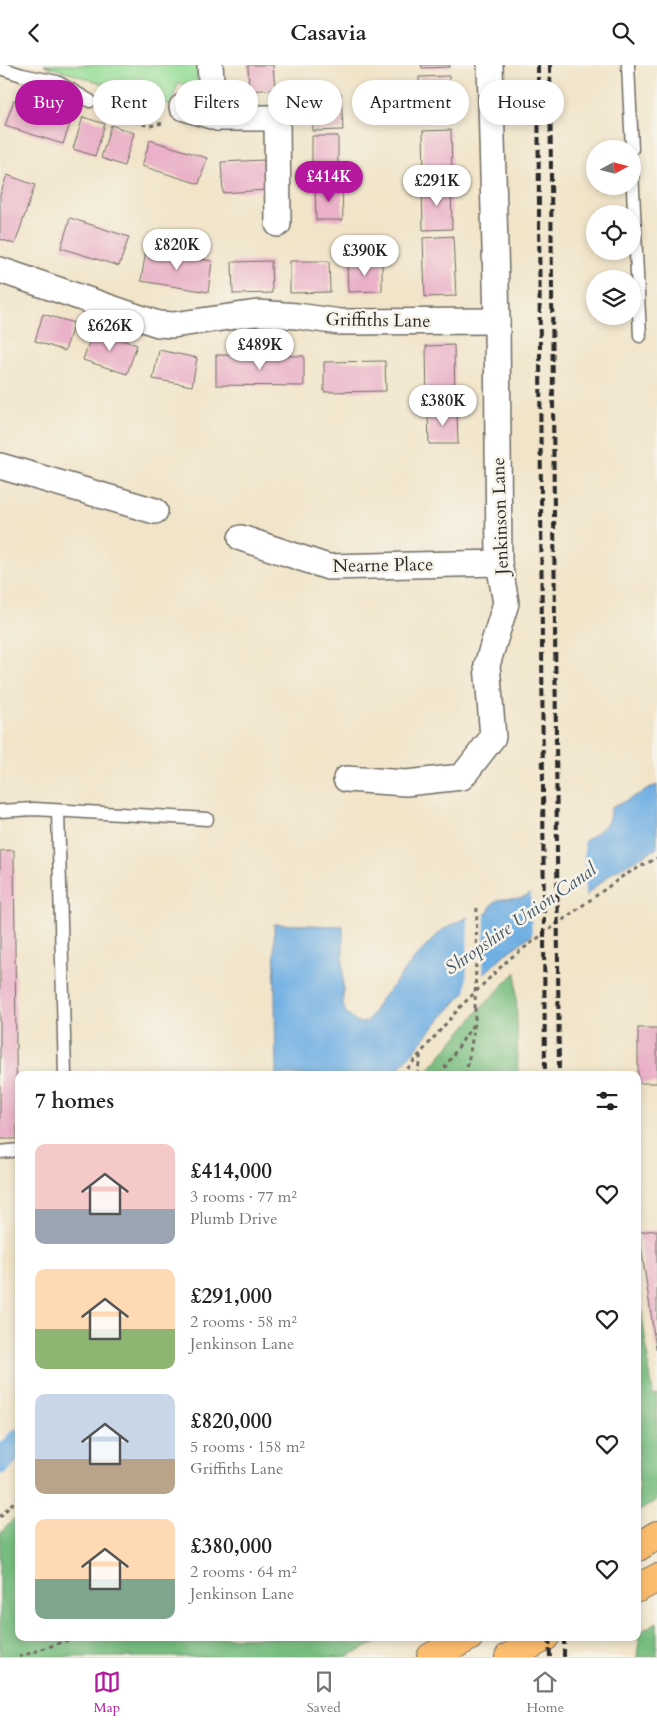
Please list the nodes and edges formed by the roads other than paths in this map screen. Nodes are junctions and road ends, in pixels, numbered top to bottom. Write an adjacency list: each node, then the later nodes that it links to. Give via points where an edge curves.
1 (210, 65): 5 (street)
2 (490, 65): 12 (street, Jenkinson Lane)
3 (628, 65): 8 (lane)
4 (0, 68): 6 (lane, via 57,82)
5 (211, 80)
6 (90, 101)
7 (258, 118): 10 (street, via 277,118)
8 (632, 140)
9 (633, 195): 13 (lane)
10 (278, 224)
11 (0, 270): 12 (street, Griffiths Lane, via 158,324 173,325 257,313 340,322)
12 (496, 321): 17 (street, Jenkinson Lane)
13 (640, 336)
14 (0, 467): 15 (street)
15 (155, 511)
16 (241, 538): 17 (street, Nearne Place, via 328,567)
17 (499, 563): 18 (street, Jenkinson Lane, via 506,603 487,665 493,737 462,777 406,783)
18 (346, 779)
19 (0, 811): 20 (lane)
20 (58, 811): 21 (lane); 22 (lane)
21 (206, 819)
22 (65, 1071)
23 (15, 1150): 24 (lane)
24 (0, 1151)
25 (657, 1535): 26 (highway)
26 (641, 1545)
27 (461, 1641): 29 (highway)
28 (538, 1641): 30 (highway)
29 (431, 1657)
30 (509, 1657)

